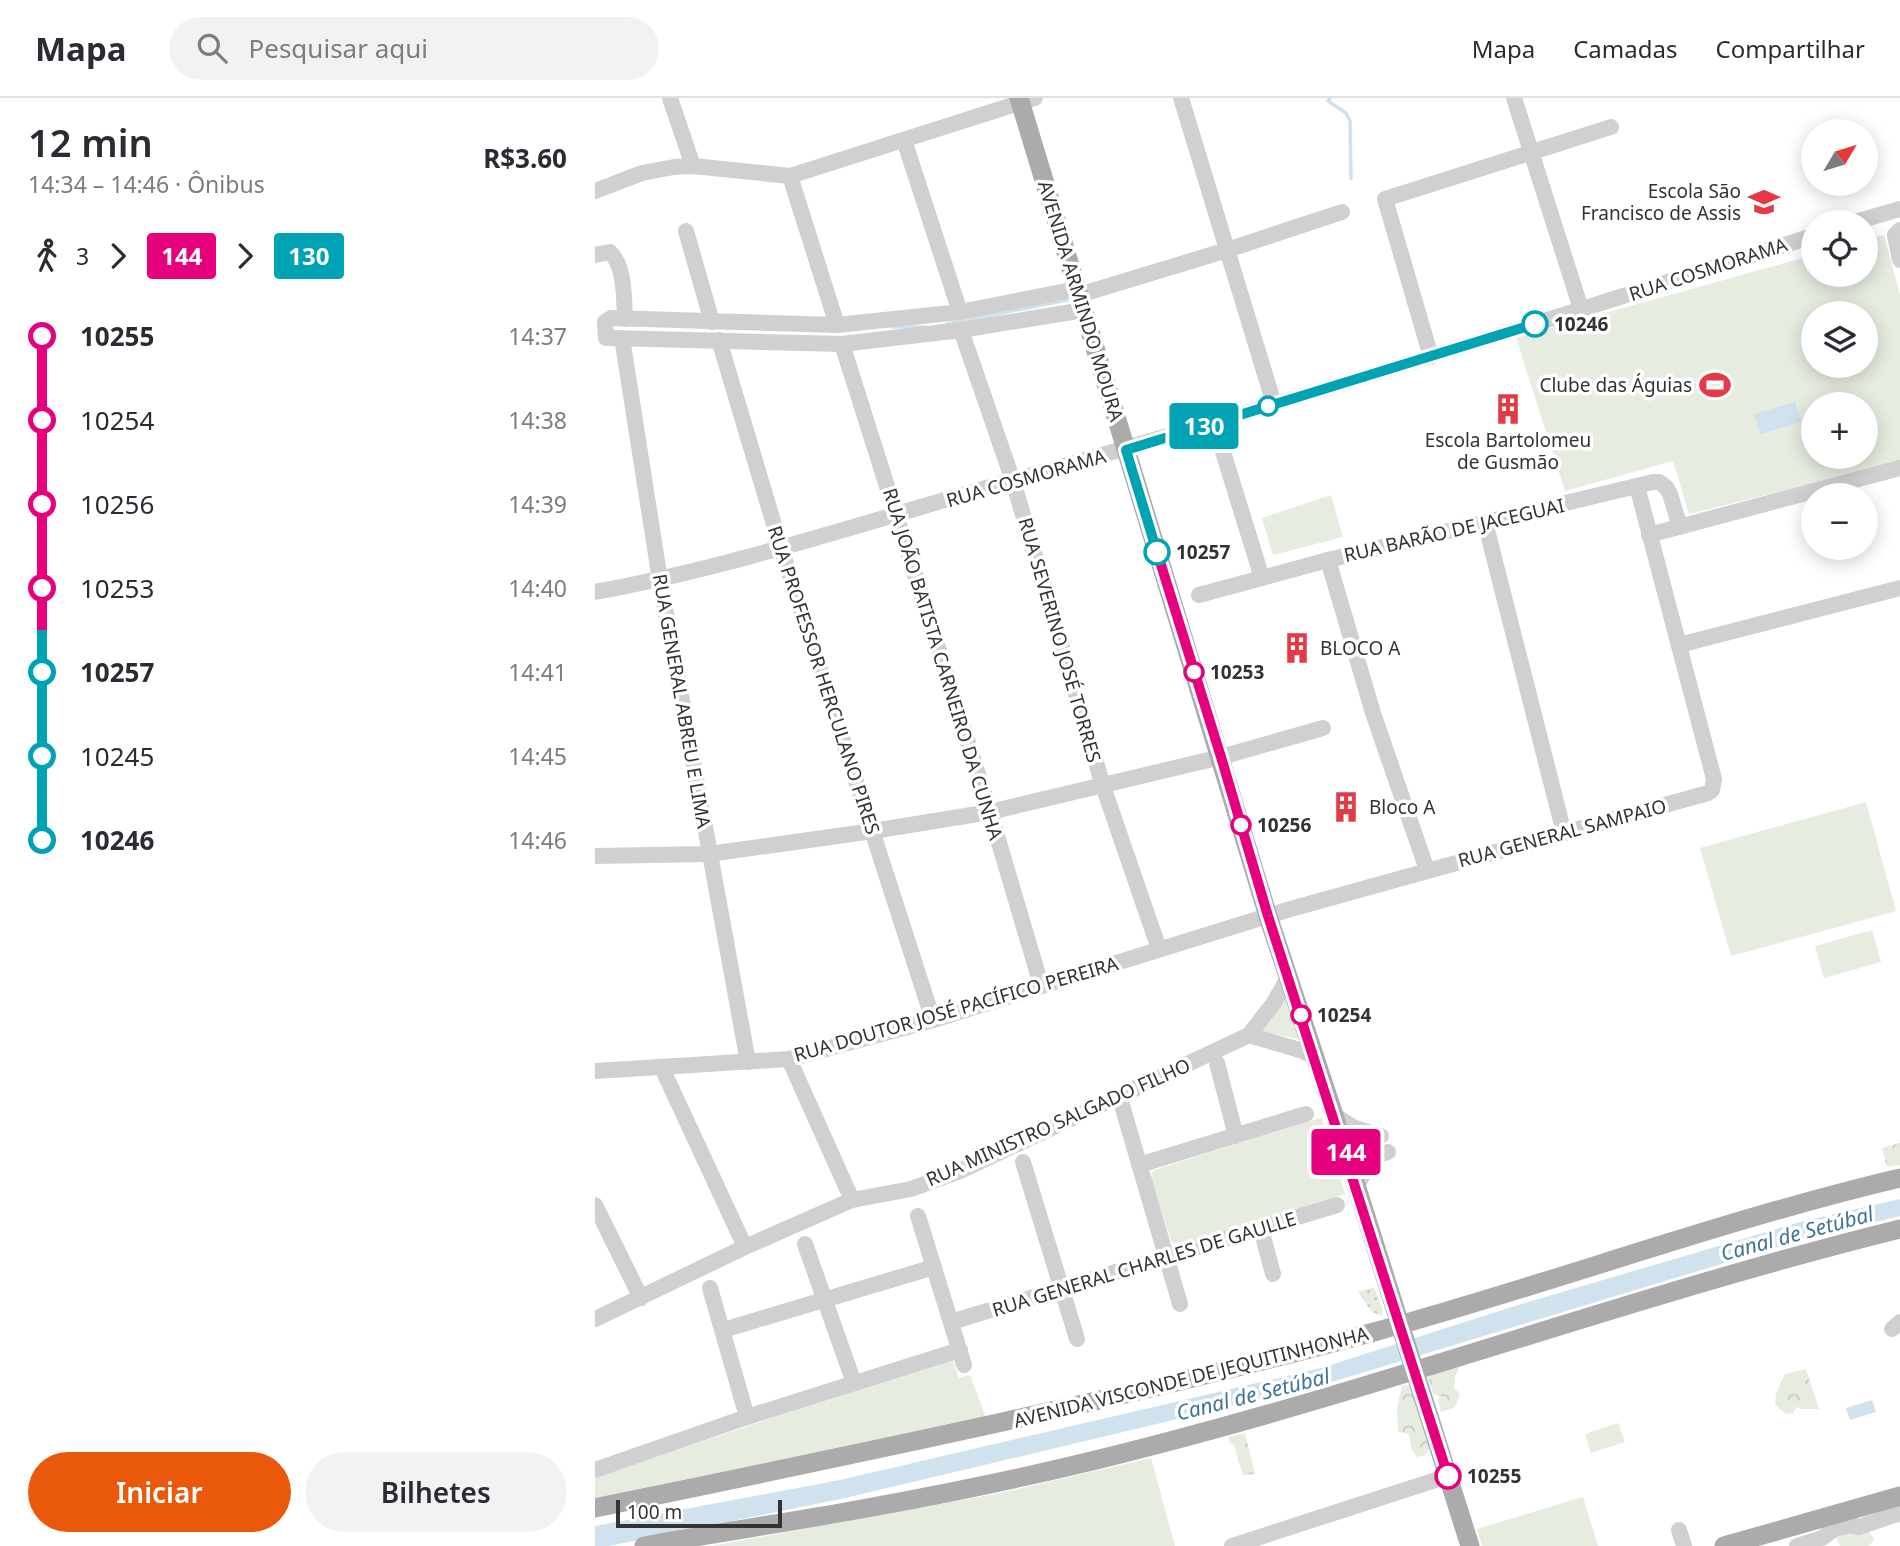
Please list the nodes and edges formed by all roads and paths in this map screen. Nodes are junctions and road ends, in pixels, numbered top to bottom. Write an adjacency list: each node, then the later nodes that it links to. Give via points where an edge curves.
1 (670, 98): 8 (street)
2 (1181, 98): 17 (street)
3 (1514, 98): 7 (street)
4 (1025, 100): 6 (street); 20 (main road, AVENIDA ARMINDO MOURA)
5 (1611, 127): 7 (street)
6 (904, 140): 9 (street); 22 (street)
7 (1529, 153): 21 (street); 30 (street, via 1385,200)
8 (693, 166): 9 (street); 10 (street, via 657,170)
9 (790, 176): 25 (street)
10 (595, 191)
11 (1900, 209): 13 (street)
12 (1342, 212): 17 (street)
13 (1878, 215)
14 (1900, 230): 19 (street, via 1895,235)
15 (686, 231): 24 (street)
16 (1801, 240): 21 (street, RUA COSMORAMA)
17 (1227, 250): 20 (street); 31 (street)
18 (595, 255): 23 (street, via 610,251 618,263)
19 (1900, 260)
20 (1080, 298): 22 (street); 26 (street); 33 (main road, AVENIDA ARMINDO MOURA)
21 (1581, 309): 30 (street, RUA COSMORAMA)
22 (960, 312): 25 (street)
23 (625, 318): 24 (street); 27 (street, via 611,318)
24 (712, 322): 25 (street)
25 (837, 326)
26 (961, 330): 29 (street); 35 (street, RUA SEVERINO JOSÉ TORRES)
27 (607, 333): 28 (street); 44 (street, RUA GENERAL ABREU E LIMA)
28 (719, 340): 29 (street); 41 (street, RUA PROFESSOR HERCULANO PIRES)
29 (842, 344): 37 (street, RUA JOÃO BATISTA CARNEIRO DA CUNHA)
30 (1430, 357): 31 (street, RUA COSMORAMA)
31 (1274, 404): 33 (street, RUA COSMORAMA)
32 (1219, 439): 43 (street)
33 (1126, 450): 35 (street, RUA COSMORAMA); 50 (main road, AVENIDA ARMINDO MOURA)
34 (1900, 468): 39 (street)
35 (1013, 481): 37 (street, RUA COSMORAMA); 51 (street, RUA SEVERINO JOSÉ TORRES)
36 (1637, 486): 38 (street, RUA BARÃO DE JACEGUAI); 39 (street, RUA BARÃO DE JACEGUAI, via 1659,482 1666,487); 40 (street, RUA GENERAL SAMPAIO)
37 (897, 515): 41 (street, RUA COSMORAMA); 52 (street, RUA JOÃO BATISTA CARNEIRO DA CUNHA)
38 (1485, 522): 42 (street, RUA BARÃO DE JACEGUAI); 54 (street)
39 (1680, 527): 40 (street)
40 (1650, 535): 48 (street, RUA GENERAL SAMPAIO)
41 (781, 548): 44 (street, RUA COSMORAMA); 53 (street, RUA PROFESSOR HERCULANO PIRES)
42 (1328, 560): 43 (street, RUA BARÃO DE JACEGUAI); 57 (street, via 1373,713)
43 (1262, 578): 47 (street, RUA BARÃO DE JACEGUAI)
44 (660, 580): 46 (street, RUA COSMORAMA); 55 (street, RUA GENERAL ABREU E LIMA)
45 (1900, 587): 48 (street)
46 (595, 592)
47 (1199, 595)
48 (1679, 645): 54 (street, RUA GENERAL SAMPAIO, via 1714,779 1712,790)
49 (1323, 728): 50 (street)
50 (1221, 757): 51 (street); 58 (main road, AVENIDA ARMINDO MOURA)
51 (1103, 786): 52 (street); 59 (street, RUA SEVERINO JOSÉ TORRES)
52 (990, 812): 53 (street); 61 (street, RUA JOÃO BATISTA CARNEIRO DA CUNHA)
53 (873, 831): 55 (street); 62 (street, RUA PROFESSOR HERCULANO PIRES)
54 (1564, 833): 57 (street, RUA GENERAL SAMPAIO)
55 (709, 854): 56 (street); 66 (street, RUA GENERAL ABREU E LIMA)
56 (595, 856)
57 (1427, 870): 58 (street, RUA GENERAL SAMPAIO)
58 (1268, 916): 59 (street, RUA DOUTOR JOSÉ PACÍFICO PEREIRA); 60 (main road, AVENIDA ARMINDO MOURA)
59 (1159, 949): 61 (street, RUA DOUTOR JOSÉ PACÍFICO PEREIRA)
60 (1288, 978): 63 (street, RUA MINISTRO SALGADO FILHO); 64 (main road, AVENIDA ARMINDO MOURA)
61 (1041, 985): 62 (street, RUA DOUTOR JOSÉ PACÍFICO PEREIRA)
62 (933, 1020): 65 (street, RUA DOUTOR JOSÉ PACÍFICO PEREIRA)
63 (1249, 1035): 64 (street); 70 (street, RUA MINISTRO SALGADO FILHO)
64 (1315, 1057): 72 (main road, AVENIDA ARMINDO MOURA)
65 (789, 1059): 66 (street, RUA DOUTOR JOSÉ PACÍFICO PEREIRA); 78 (street)
66 (748, 1062): 68 (street, RUA DOUTOR JOSÉ PACÍFICO PEREIRA)
67 (1217, 1063): 73 (street)
68 (663, 1068): 69 (street, RUA DOUTOR JOSÉ PACÍFICO PEREIRA); 85 (street)
69 (595, 1072)
70 (1119, 1096): 75 (street); 78 (street, RUA MINISTRO SALGADO FILHO, via 960,1171 911,1189)
71 (1306, 1114): 73 (street)
72 (1334, 1115): 77 (main road, AVENIDA ARMINDO MOURA); 77 (street, via 1375,1135 1381,1154)
73 (1236, 1136): 75 (street)
74 (1023, 1162): 90 (street)
75 (1139, 1165): 86 (street)
76 (1900, 1178): 97 (main road, AVENIDA VISCONDE DE JEQUITINHONHA, via 1772,1212)
77 (1356, 1186): 97 (main road, AVENIDA ARMINDO MOURA)
78 (852, 1200): 85 (street, RUA MINISTRO SALGADO FILHO)
79 (595, 1205): 91 (street)
80 (1337, 1205): 82 (street, RUA GENERAL CHARLES DE GAULLE)
81 (918, 1216): 87 (street)
82 (1261, 1229): 86 (street, RUA GENERAL CHARLES DE GAULLE); 88 (street)
83 (1900, 1229): 99 (main road)
84 (805, 1244): 92 (street)
85 (745, 1247): 91 (street, RUA MINISTRO SALGADO FILHO)
86 (1167, 1257): 90 (street, RUA GENERAL CHARLES DE GAULLE); 93 (street)
87 (934, 1267): 92 (street); 95 (street)
88 (1273, 1274)
89 (710, 1288): 96 (street)
90 (1063, 1289): 95 (street, RUA GENERAL CHARLES DE GAULLE); 98 (street)
91 (641, 1298): 94 (street, RUA MINISTRO SALGADO FILHO)
92 (823, 1299): 96 (street); 100 (street)
93 (1180, 1304)
94 (595, 1319)
95 (951, 1322): 100 (street, via 962,1358)
96 (723, 1330): 101 (street)
97 (1401, 1332): 99 (main road, AVENIDA ARMINDO MOURA); 105 (main road, AVENIDA VISCONDE DE JEQUITINHONHA, via 843,1458)
98 (1077, 1339)
99 (1413, 1366): 103 (main road, AVENIDA ARMINDO MOURA); 107 (main road, via 1158,1445 1072,1466)
100 (853, 1383): 101 (street)
101 (747, 1417): 102 (street)
102 (595, 1470)
103 (1448, 1476): 108 (street); 109 (main road, AVENIDA ARMINDO MOURA)
104 (1900, 1496): 110 (main road)
105 (595, 1508)
106 (1900, 1513): 111 (street, via 1859,1527 1834,1529)
107 (644, 1546)
108 (1232, 1546)
109 (1470, 1546)
110 (1724, 1546)
111 (1797, 1546)

